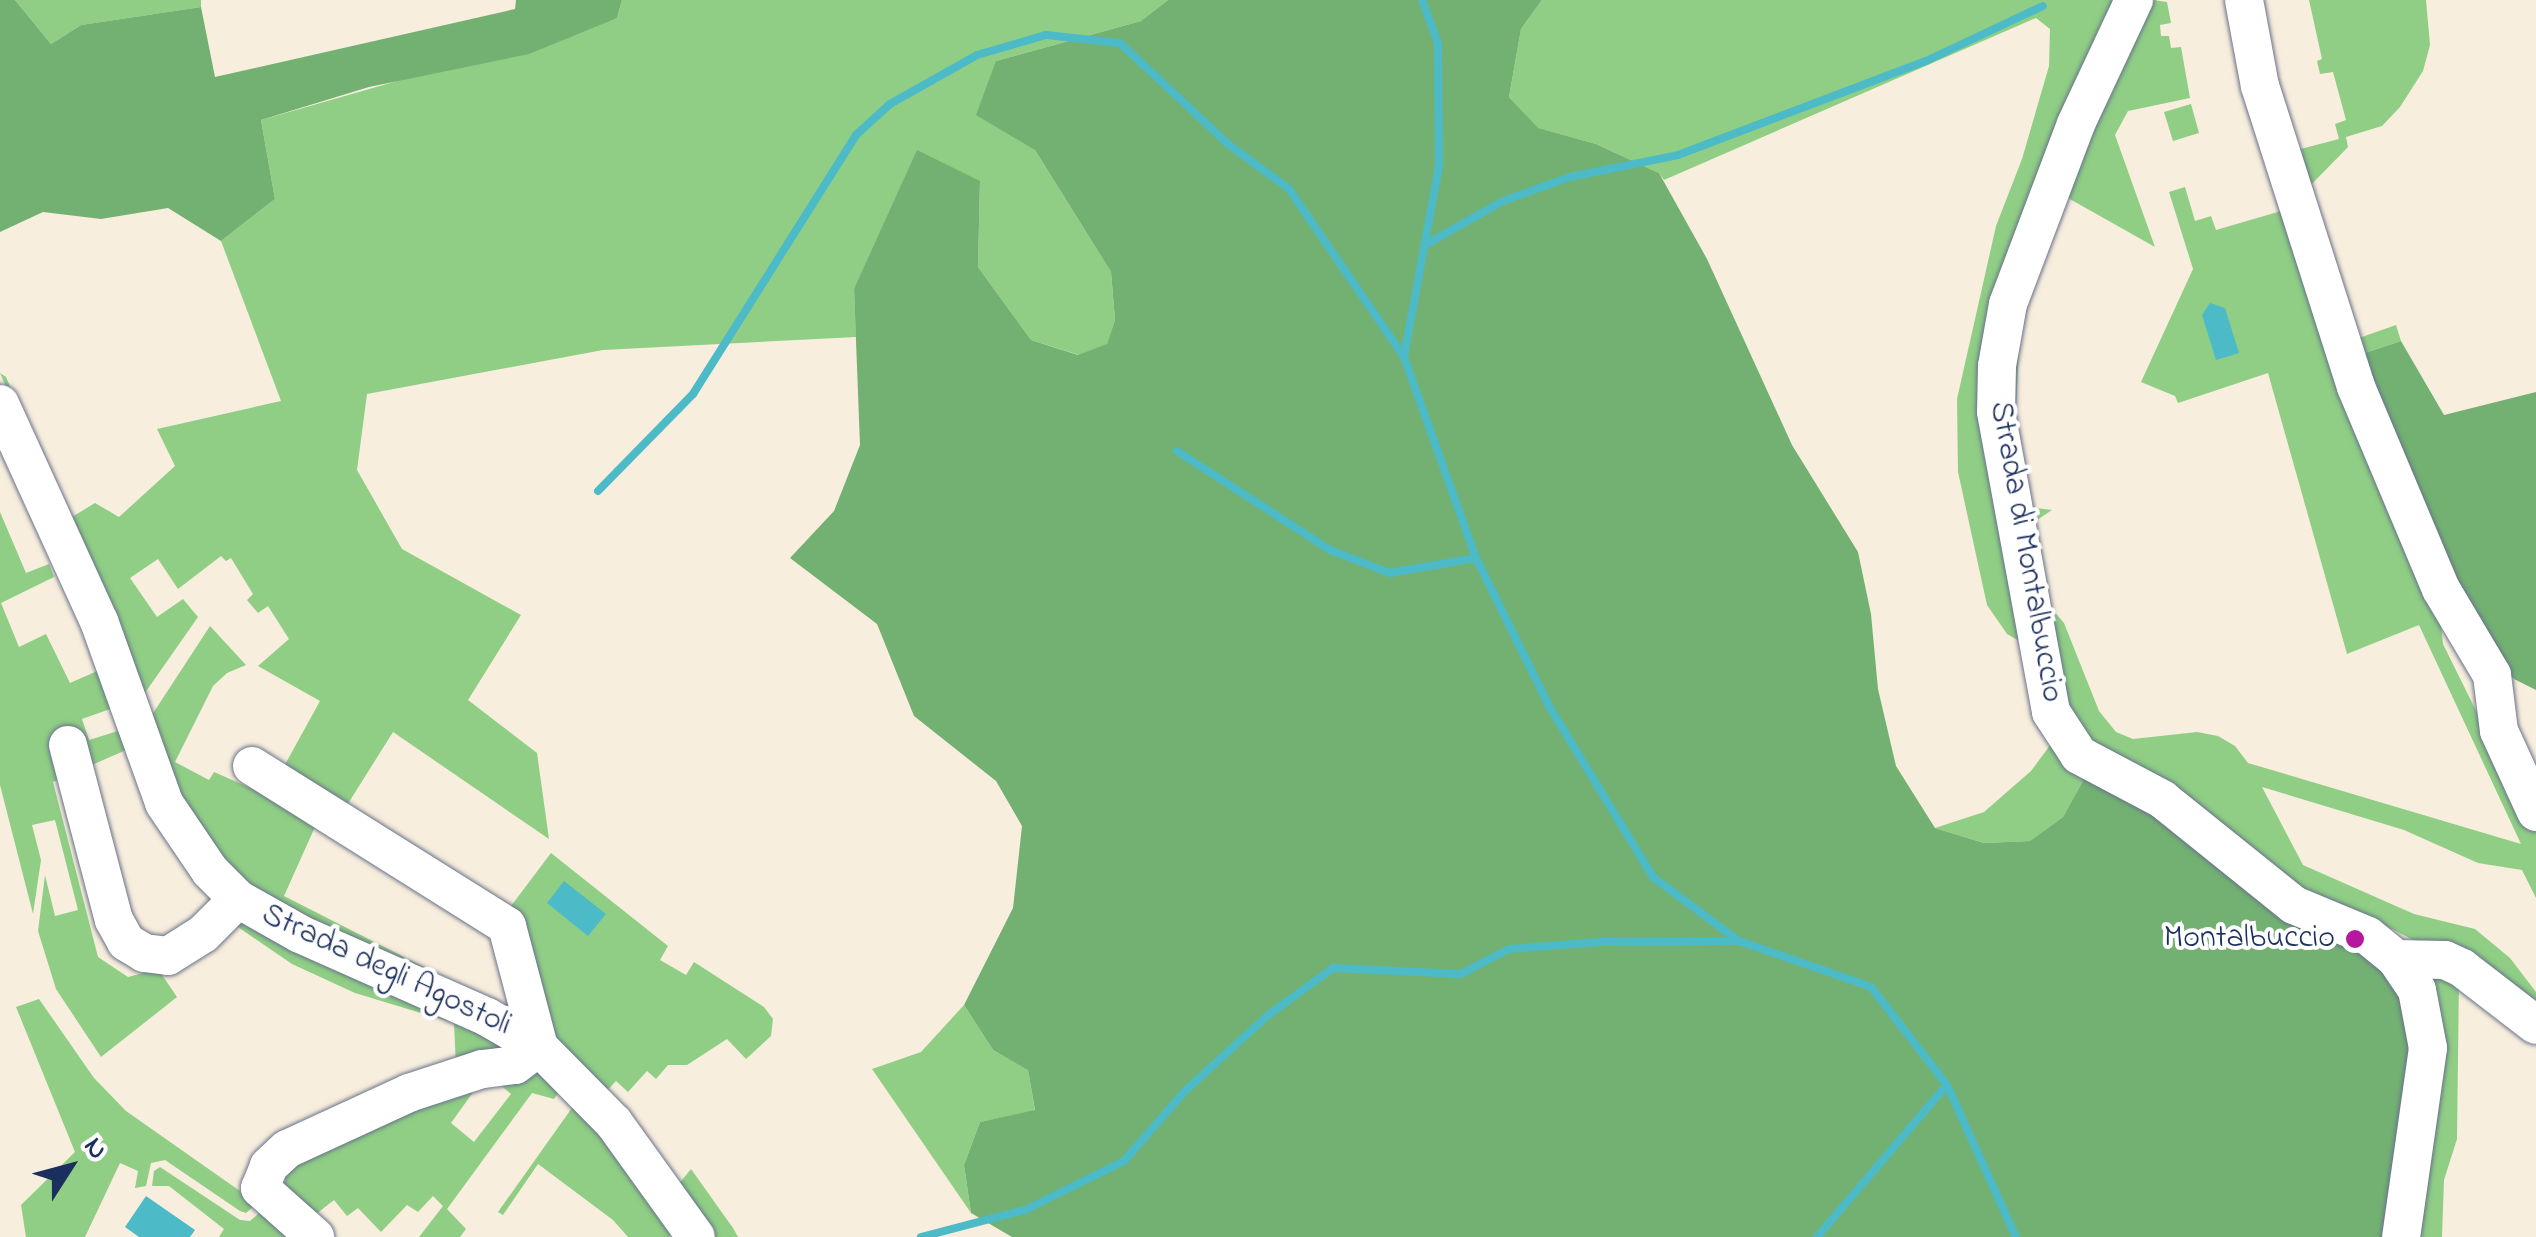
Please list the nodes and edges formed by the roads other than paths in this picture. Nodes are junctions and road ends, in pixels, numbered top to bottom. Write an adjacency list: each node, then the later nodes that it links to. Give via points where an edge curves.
1 (2134, 0): 8 (street, Strada di Montalbuccio, via 2076,124 2008,304 1997,366 1996,412 2052,712 2079,755 2199,824 2294,905 2368,936)
2 (2244, 0): 6 (street, via 2260,86 2356,386 2441,589 2492,676 2498,731)
3 (0, 404): 7 (street, Strada degli Agostoli, via 99,621 164,803 184,838)
4 (68, 745): 7 (street, via 114,920 126,942 144,954 168,956 203,934)
5 (252, 766): 10 (street, via 507,926)
6 (2536, 812)
7 (238, 899): 10 (street, Strada degli Agostoli, via 300,934 517,1031)
8 (2396, 958): 9 (street, via 2445,960 2462,968); 13 (street, Strada di Montalbuccio, via 2417,990 2428,1048)
9 (2536, 1025)
10 (539, 1048): 11 (street, via 515,1064 409,1093 287,1148 260,1188); 12 (street, Strada degli Agostoli, via 614,1123)
11 (315, 1237)
12 (696, 1237)
13 (2401, 1237)

